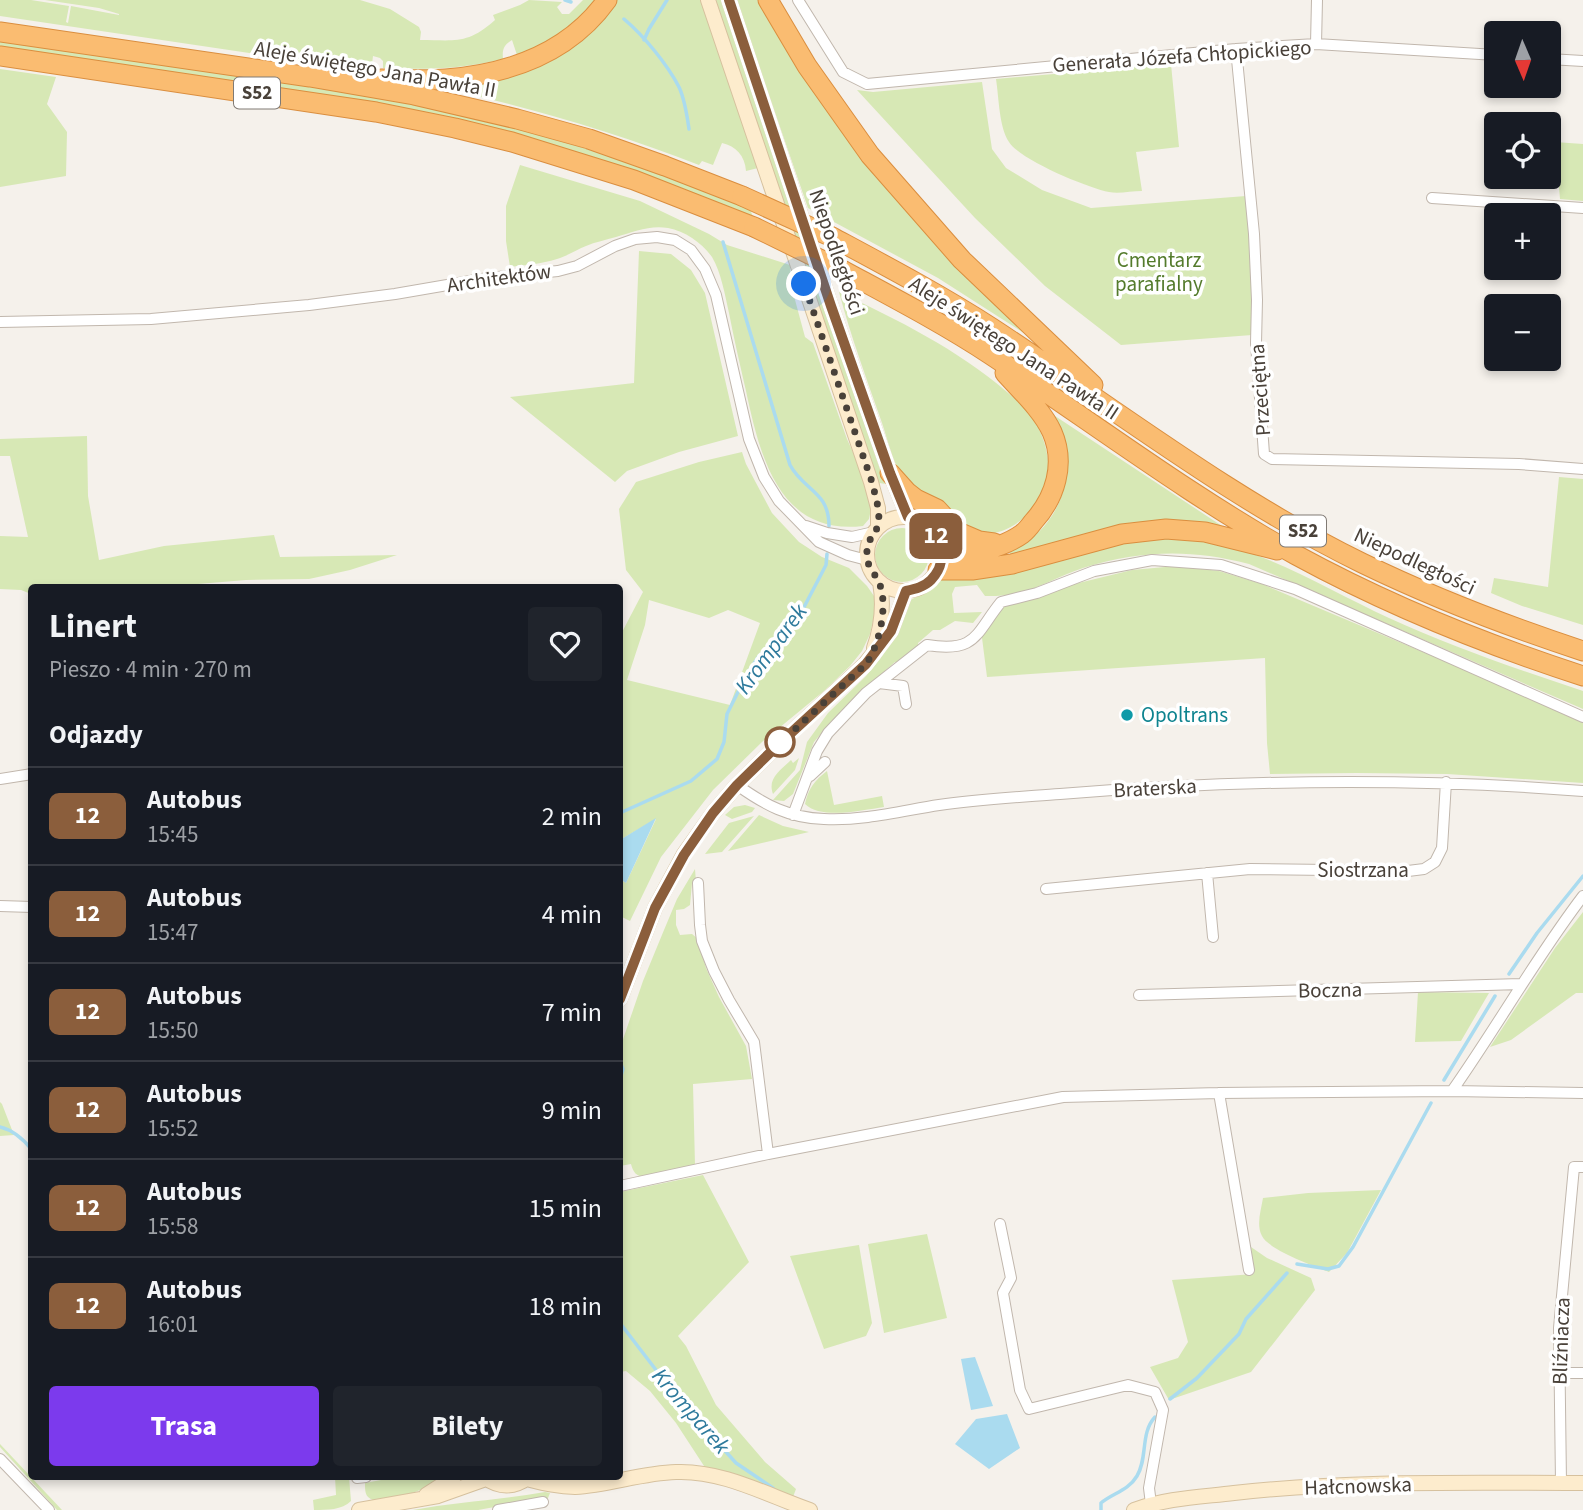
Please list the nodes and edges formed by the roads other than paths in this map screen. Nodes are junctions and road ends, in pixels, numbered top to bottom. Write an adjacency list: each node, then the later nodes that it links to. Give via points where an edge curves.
1 (607, 0): 14 (highway, via 565,41 510,69 434,80)
2 (708, 0): 24 (street, Niepodległości, via 872,482 878,508)
3 (729, 0): 21 (street, Niepodległości)
4 (768, 0): 19 (highway, via 807,66 870,155 961,260)
5 (798, 0): 9 (street, Generała Józefa Chłopickiego, via 843,72 867,83)
6 (1317, 0): 8 (street)
7 (0, 32): 14 (highway, Aleje świętego Jana Pawła II / S52)
8 (1315, 44): 9 (street, Generała Józefa Chłopickiego); 10 (street, Generała Józefa Chłopickiego)
9 (1236, 49): 20 (street, Przeciętna, via 1254,234 1264,454 1272,459)
10 (1484, 54)
11 (0, 56): 18 (highway, Aleje świętego Jana Pawła II / S52, bridge, via 336,106 512,142 634,180 754,227 924,314)
12 (1561, 60): 13 (street)
13 (1583, 61)
14 (310, 78): 19 (highway, Aleje świętego Jana Pawła II / S52, bridge, via 414,95 517,119 602,144 742,196 832,237 920,285)
15 (1432, 198): 16 (street)
16 (1583, 208)
17 (0, 322): 23 (street, Architektów, via 150,319 309,305 558,271 635,239 675,240 691,250 705,269 716,295 749,439 764,477)
18 (989, 354): 25 (highway, via 1038,411 1052,433 1057,458 1057,481 1049,501 1023,534); 27 (highway, Aleje świętego Jana Pawła II / S52, via 1159,470)
19 (1132, 423): 32 (highway, Niepodległości / S52, via 1234,490 1361,563 1485,618)
20 (1583, 469)
21 (890, 473): 22 (street, Niepodległości); 25 (highway, via 906,492 937,509 958,532)
22 (908, 517): 24 (street, via 892,519); 26 (street, via 925,524)
23 (800, 524): 24 (street, via 852,537); 28 (street, Architektów, via 819,542)
24 (876, 529): 28 (street)
25 (1002, 544): 26 (highway, via 979,552)
26 (940, 546): 29 (street)
27 (1295, 554): 29 (highway, via 1205,532 1166,529 1122,534 1012,564); 34 (highway, S52, via 1425,617)
28 (867, 561): 30 (street)
29 (937, 570): 31 (street, via 920,587)
30 (880, 582): 31 (street); 33 (street, via 882,616)
31 (906, 591): 33 (street, via 891,631)
32 (1583, 651)
33 (872, 656): 43 (street)
34 (1583, 676)
35 (879, 683): 36 (street, via 903,686); 37 (street, via 927,645 965,644 979,634 1001,602 1094,571 1152,560 1221,565 1294,589); 40 (street, via 828,733)
36 (906, 704)
37 (1583, 717)
38 (825, 762): 40 (street)
39 (28, 775): 41 (street)
40 (808, 778): 45 (street)
41 (0, 779)
42 (1446, 782): 44 (street, Braterska); 45 (street, Braterska, via 1182,785 970,801 854,819); 46 (street, Siostrzana, via 1442,849 1424,869)
43 (737, 785): 45 (street, Braterska); 54 (street, via 684,855 655,908)
44 (1583, 791)
45 (793, 815)
46 (1208, 873): 48 (street, Siostrzana); 52 (street)
47 (698, 883): 59 (street, via 702,942 754,1042)
48 (1046, 889)
49 (1583, 896): 53 (street)
50 (0, 906): 51 (street)
51 (28, 907)
52 (1213, 937)
53 (1521, 984): 55 (street, Boczna); 56 (street)
54 (623, 991)
55 (1139, 995)
56 (1451, 1091): 57 (street); 58 (street)
57 (1219, 1093): 59 (street, via 1063,1097); 63 (street)
58 (1583, 1093)
59 (768, 1154): 61 (street)
60 (1583, 1167): 64 (street, Bliźniacza, via 1574,1167)
61 (623, 1185)
62 (1000, 1224): 80 (street, via 1011,1278 1003,1293 1020,1390 1029,1409 1128,1385 1155,1392 1163,1410 1149,1488)
63 (1249, 1270)
64 (1559, 1373): 65 (street); 75 (street, Bliźniacza)
65 (1583, 1373)
66 (0, 1459): 81 (street)
67 (449, 1480): 78 (street)
68 (480, 1480): 78 (street)
69 (489, 1480): 70 (street, via 502,1486)
70 (525, 1480)
71 (536, 1480): 77 (street, via 558,1486)
72 (572, 1480): 77 (street)
73 (622, 1480): 77 (street)
74 (623, 1480): 84 (street, via 695,1473)
75 (1561, 1483): 76 (street, Hałcnowska); 80 (street, Hałcnowska, via 1320,1486)
76 (1583, 1483)
77 (601, 1484)
78 (422, 1498): 82 (street)
79 (543, 1502): 83 (street)
80 (1151, 1504): 85 (street, Hałcnowska)
81 (49, 1510)
82 (359, 1510)
83 (498, 1510)
84 (810, 1510)
85 (1134, 1510)

